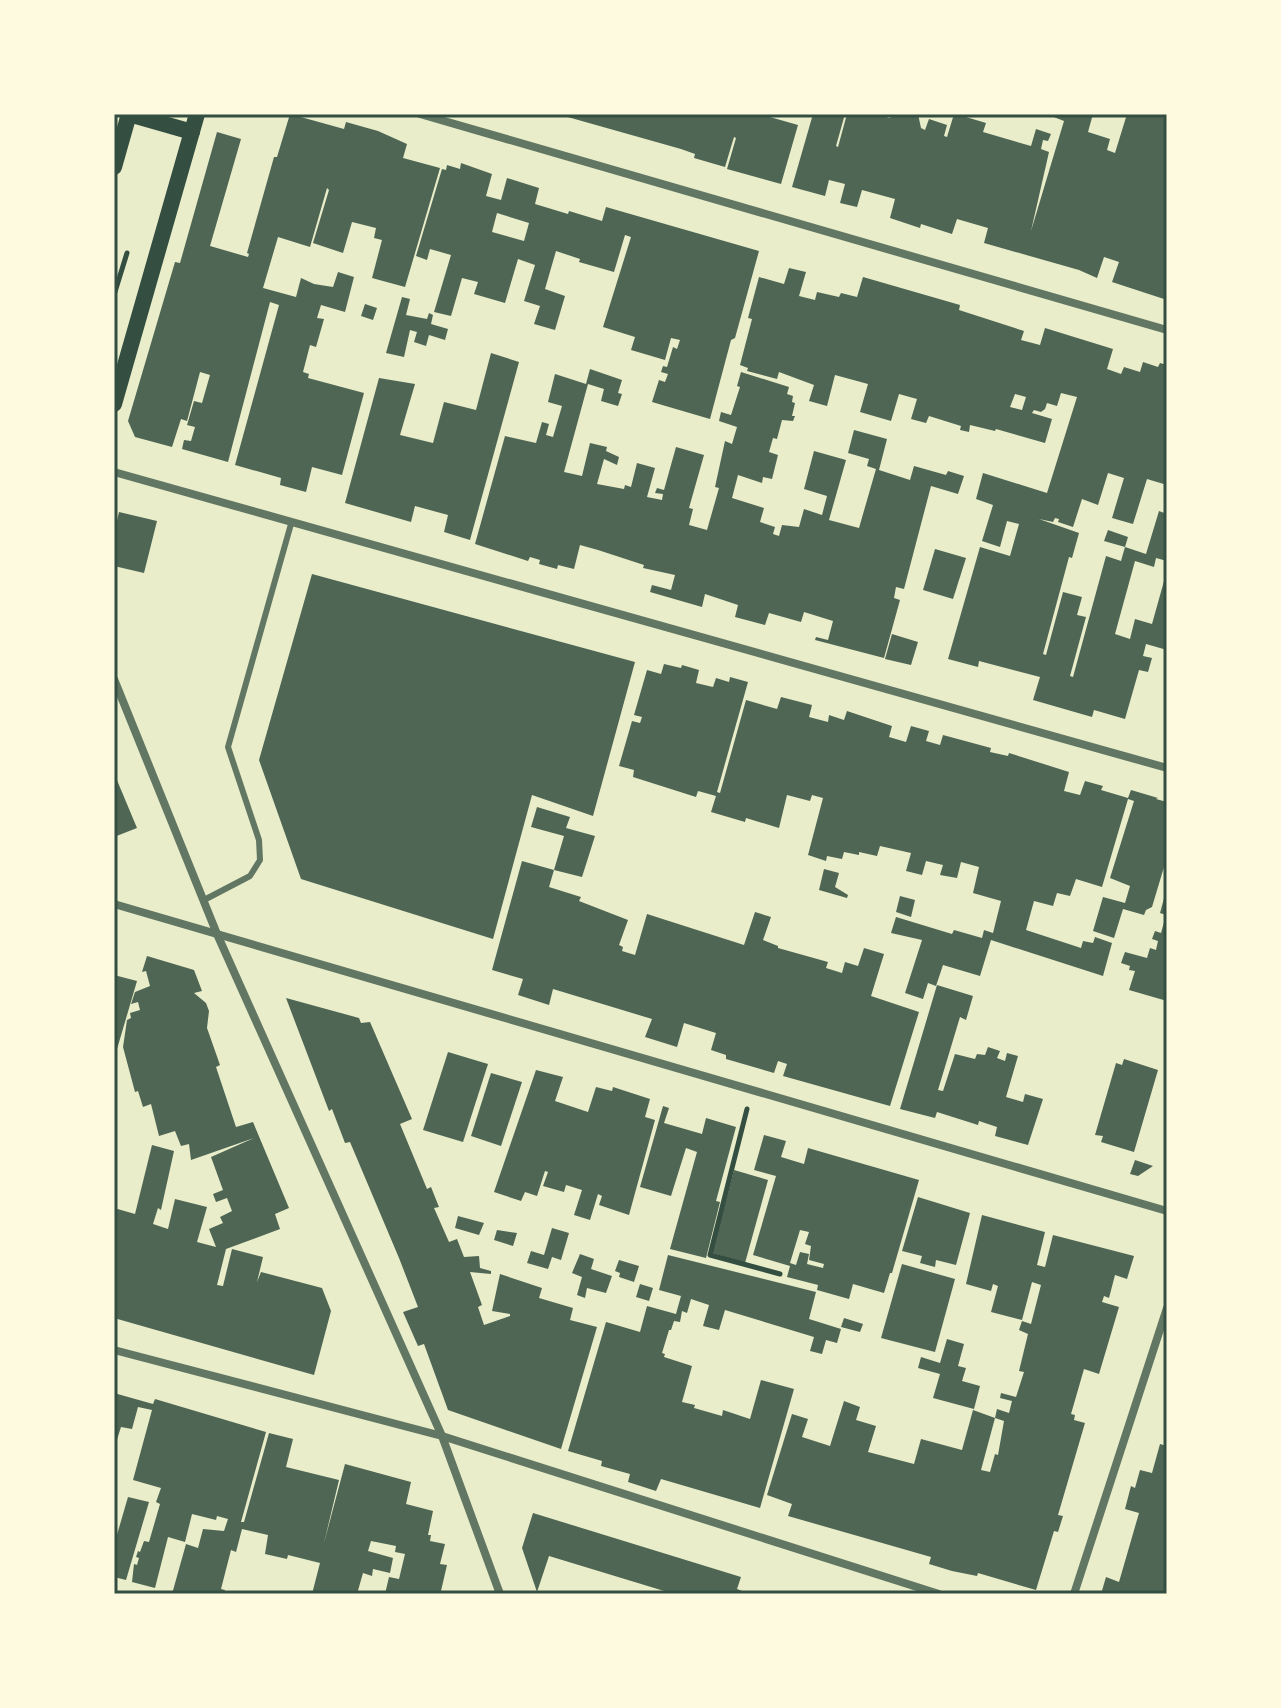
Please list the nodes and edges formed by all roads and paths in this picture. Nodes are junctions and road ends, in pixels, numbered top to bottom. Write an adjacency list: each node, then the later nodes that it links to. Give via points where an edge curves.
1 (129, 114): 4 (main road); 5 (main road)
2 (197, 114): 4 (main road)
3 (420, 114): 6 (street)
4 (192, 132): 7 (main road)
5 (114, 167)
6 (1167, 330)
7 (114, 404)
8 (114, 472): 9 (street)
9 (291, 524): 11 (street); 12 (lane, via 228,747 259,840 260,860 250,876)
10 (114, 679): 12 (street)
11 (1167, 768)
12 (204, 900): 14 (street)
13 (114, 904): 14 (street)
14 (217, 934): 15 (street); 20 (street)
15 (752, 1089): 16 (street); 17 (path, via 710,1255)
16 (1167, 1211)
17 (780, 1274)
18 (1167, 1308): 23 (street)
19 (114, 1350): 20 (street)
20 (442, 1436): 21 (street); 22 (street)
21 (500, 1594)
22 (939, 1594)
23 (1074, 1594)

